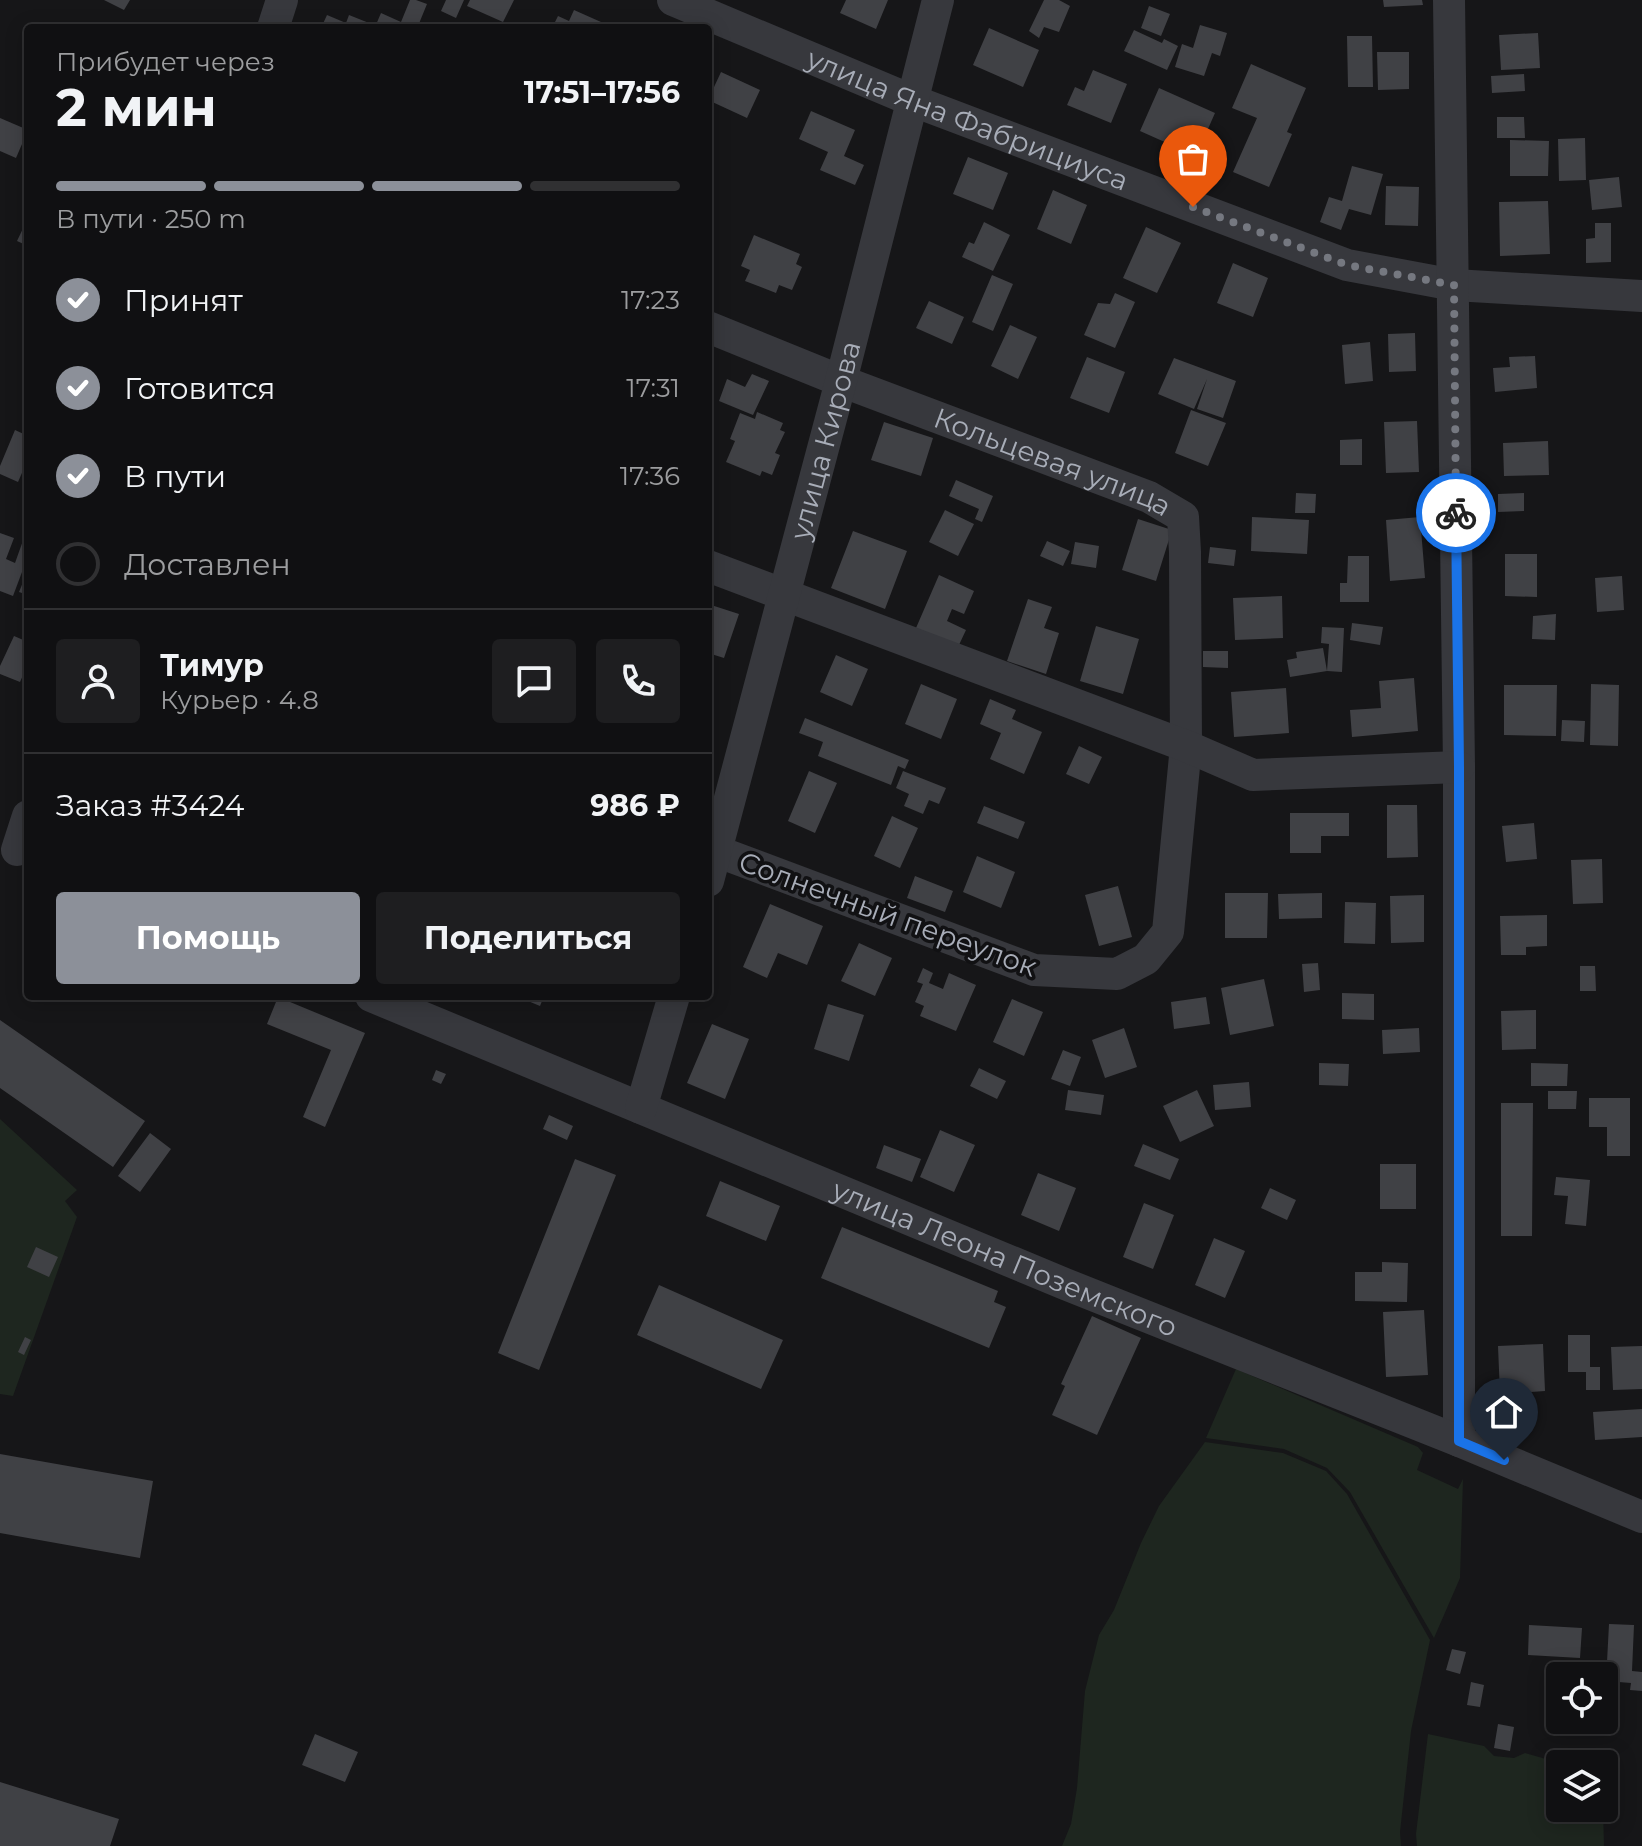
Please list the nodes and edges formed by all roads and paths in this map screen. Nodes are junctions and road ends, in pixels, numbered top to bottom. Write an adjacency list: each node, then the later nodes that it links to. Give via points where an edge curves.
1 (282, 0): 5 (street)
2 (673, 0): 6 (street, улица Яна Фабрициуса)
3 (938, 0): 6 (street, улица Кирова)
4 (1449, 0): 7 (street)
5 (274, 24)
6 (911, 100): 7 (street, улица Яна Фабрициуса, via 1347,265); 10 (street, улица Кирова)
7 (1454, 285): 8 (street, улица Яна Фабрициуса); 14 (street)
8 (1642, 296)
9 (712, 329): 10 (street, Кольцевая улица)
10 (841, 381): 12 (street, улица Кирова); 13 (street, Кольцевая улица, via 1149,497 1183,517)
11 (712, 568): 12 (street)
12 (785, 595): 13 (street); 17 (street, улица Кирова)
13 (1186, 746): 14 (street, via 1253,775); 19 (street, Кольцевая улица, via 1168,932 1146,959)
14 (1459, 767): 23 (street)
15 (24, 826): 16 (street)
16 (15, 849)
17 (712, 857)
18 (712, 861): 19 (street, Солнечный переулок, via 1034,970)
19 (1117, 974)
20 (381, 1000): 22 (street, улица Леона Поземского)
21 (673, 1000): 22 (street)
22 (641, 1108): 23 (street, улица Леона Поземского)
23 (1459, 1441): 24 (street, улица Леона Поземского)
24 (1642, 1517)

